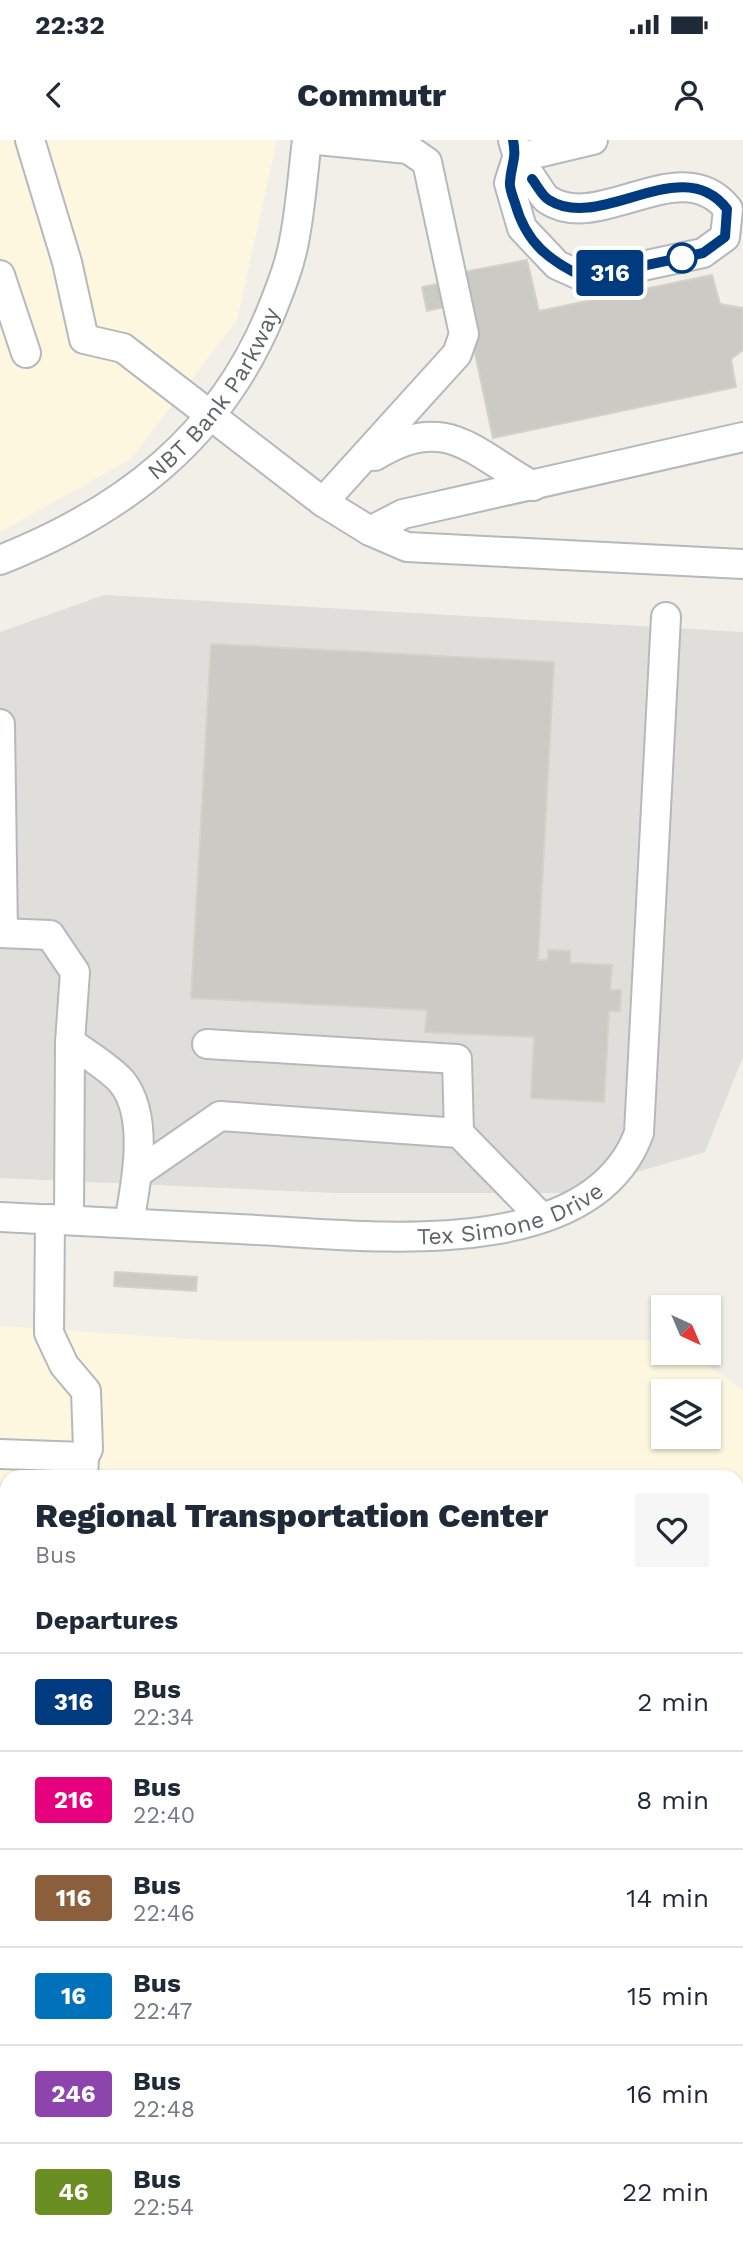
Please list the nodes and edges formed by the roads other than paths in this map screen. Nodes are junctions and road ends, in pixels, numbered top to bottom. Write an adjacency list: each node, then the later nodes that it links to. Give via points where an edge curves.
1 (30, 140): 8 (street, via 67,262 84,339 123,348)
2 (307, 140): 8 (street, NBT Bank Parkway, via 295,237 283,281 254,353)
3 (318, 140): 10 (street, via 408,149 427,162 464,334 457,354)
4 (593, 140): 5 (street)
5 (515, 149): 5 (street, via 509,183 522,228 557,265 586,278 703,253 725,237 727,209 717,195 681,186 576,209 548,200)
6 (0, 275): 7 (street)
7 (26, 353)
8 (210, 415): 12 (street); 14 (street, NBT Bank Parkway, via 175,454 118,500 42,544)
9 (743, 437): 11 (street)
10 (355, 468): 11 (street, via 398,442 421,435 472,447); 12 (street)
11 (533, 486): 13 (street, via 403,514)
12 (323, 502): 13 (street)
13 (370, 531): 15 (street, via 407,547)
14 (0, 560)
15 (743, 564)
16 (667, 617): 24 (street, Tex Simone Drive, via 639,1133 621,1169 594,1195)
17 (0, 724): 18 (street)
18 (1, 933): 19 (street, via 50,935 75,972)
19 (70, 1042): 22 (street, via 121,1082 135,1111); 25 (street)
20 (206, 1044): 21 (street, via 457,1059)
21 (459, 1133): 22 (street, via 220,1116); 24 (street)
22 (139, 1172): 26 (street)
23 (0, 1217): 25 (street, Tex Simone Drive)
24 (541, 1217): 26 (street, Tex Simone Drive, via 485,1231 410,1237)
25 (60, 1220): 26 (street, Tex Simone Drive); 28 (street, via 49,1334 64,1365 86,1391 88,1449)
26 (129, 1223)
27 (0, 1454): 28 (street)
28 (83, 1467)

